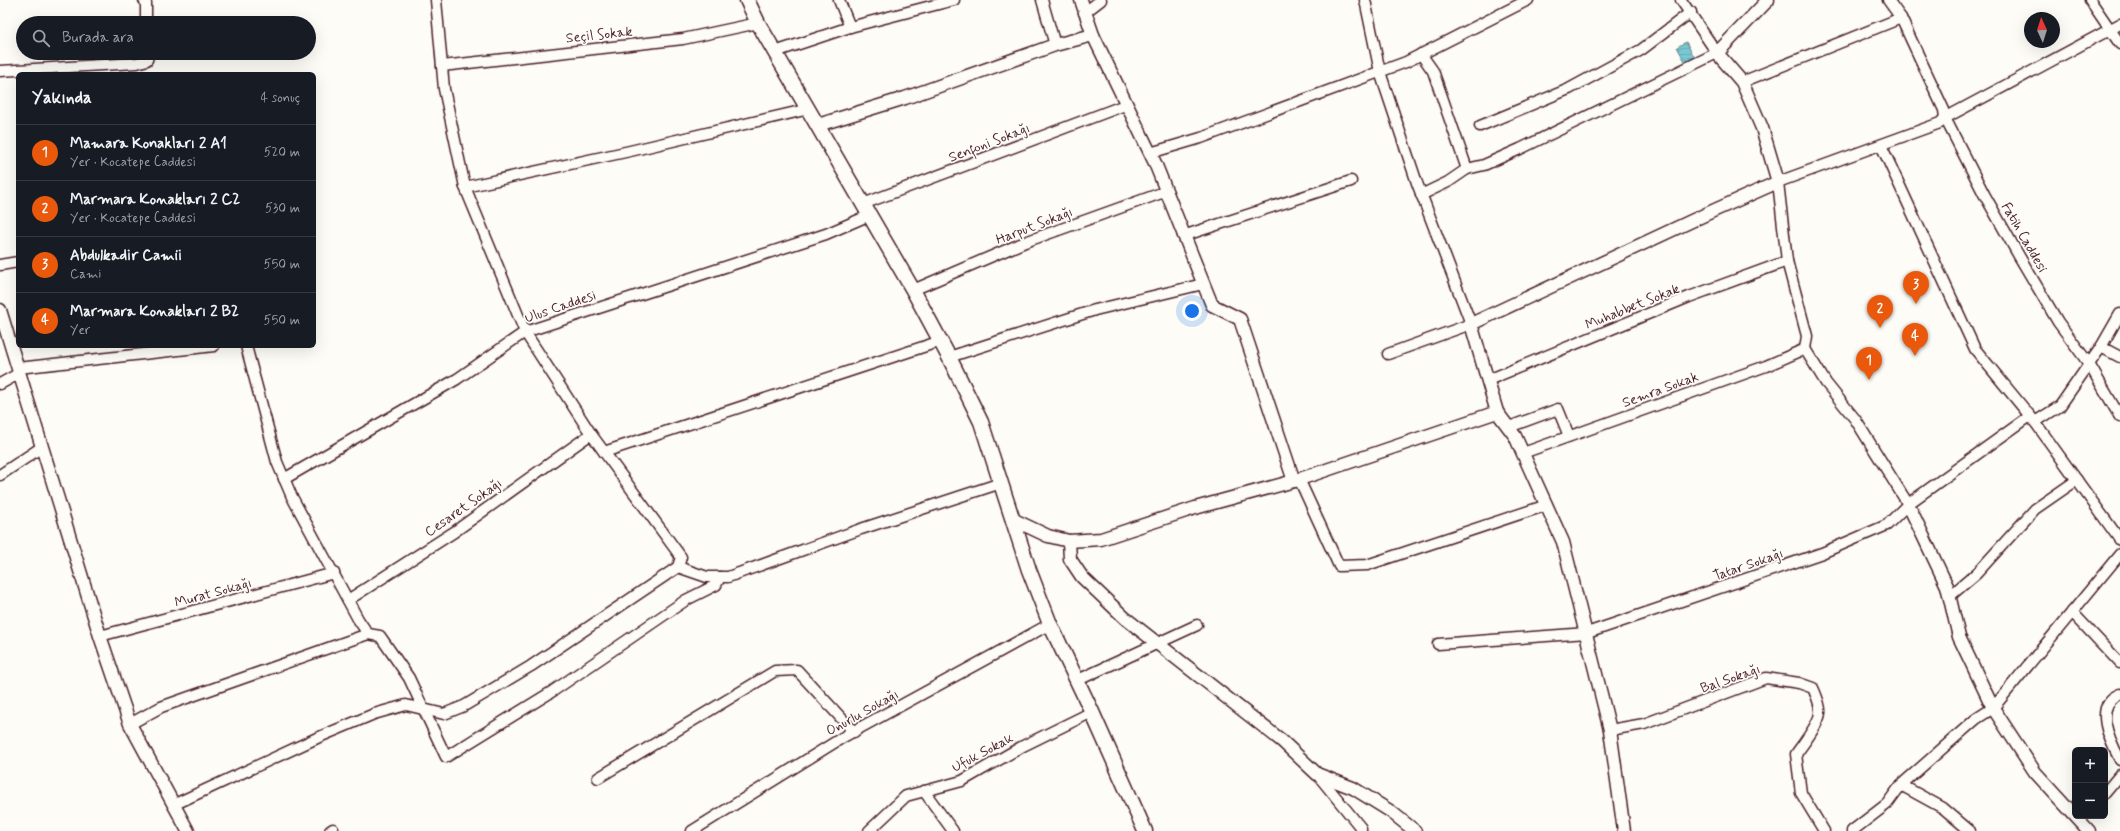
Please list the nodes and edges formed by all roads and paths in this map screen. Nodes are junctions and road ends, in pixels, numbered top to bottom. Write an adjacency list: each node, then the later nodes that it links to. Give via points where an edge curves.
1 (144, 0): 17 (street)
2 (436, 0): 29 (street)
3 (747, 0): 19 (main road)
4 (839, 0): 21 (street)
5 (954, 0): 21 (street)
6 (1042, 0): 24 (street)
7 (1081, 0): 15 (street)
8 (1101, 0): 15 (street)
9 (1365, 0): 31 (street)
10 (1528, 0): 27 (street)
11 (1680, 0): 16 (street)
12 (1768, 0): 26 (street)
13 (1888, 0): 18 (street, Fatih Caddesi)
14 (2090, 0): 20 (street)
15 (1084, 12): 22 (street)
16 (1691, 12): 26 (street); 37 (street, via 1641,50 1569,89)
17 (146, 16)
18 (1901, 18): 32 (street); 35 (street, Fatih Caddesi, via 1944,110)
19 (758, 23): 25 (main road); 29 (street, Seçil Sokak, via 684,38)
20 (2116, 27): 23 (street); 35 (street)
21 (850, 28): 25 (street)
22 (1093, 36): 24 (street); 33 (street)
23 (2120, 44)
24 (1055, 45): 36 (street, via 905,98)
25 (775, 52): 34 (main road)
26 (1717, 53): 32 (street); 40 (street, via 1520,149)
27 (1420, 54): 31 (street); 40 (street, via 1434,71)
28 (142, 60): 30 (street, via 136,63)
29 (442, 66): 43 (street, via 444,89)
30 (0, 71)
31 (1380, 72): 39 (street, via 1201,138); 45 (street)
32 (1742, 82): 42 (street, via 1762,128)
33 (1125, 105): 39 (street); 46 (street, Senfoni Sokağı)
34 (809, 109): 36 (main road); 43 (street)
35 (1945, 118): 38 (street, via 1940,123); 65 (street, Fatih Caddesi, via 2019,256 2058,322)
36 (818, 125): 46 (main road)
37 (1480, 126)
38 (1882, 145): 42 (street); 71 (street, via 1975,349)
39 (1150, 154): 44 (street)
40 (1467, 169): 45 (street)
41 (1351, 181): 47 (street)
42 (1778, 182): 48 (street); 55 (street)
43 (465, 187): 56 (street)
44 (1167, 191): 47 (street); 52 (street, Harput Sokağı, via 1025,242)
45 (1421, 195): 55 (street)
46 (867, 210): 52 (main road); 56 (street, Ulus Caddesi, via 826,234)
47 (1183, 236): 51 (street)
48 (1787, 261): 61 (street, via 1807,336); 67 (street, Muhabbet Sokak, via 1682,300)
49 (16, 262): 50 (street)
50 (0, 265)
51 (1203, 284): 63 (street, via 1095,310); 80 (street, via 1212,305 1240,319)
52 (913, 290): 57 (main road)
53 (0, 312): 66 (street)
54 (2120, 314): 58 (street, Tatar Sokağı)
55 (1471, 324): 62 (street); 67 (street)
56 (524, 332): 73 (street); 79 (street, Ulus Caddesi, via 457,379)
57 (941, 341): 63 (main road); 76 (street)
58 (2101, 347): 64 (street); 65 (street, Tatar Sokağı)
59 (198, 348): 66 (street)
60 (247, 348): 79 (street, via 277,462)
61 (1805, 349): 74 (street, Semra Sokak); 83 (street, via 1826,383 1855,419)
62 (1388, 354)
63 (950, 356): 82 (main road, via 981,422)
64 (2120, 357)
65 (2089, 364): 70 (street, Fatih Caddesi); 71 (street, Tatar Sokağı, via 2060,406)
66 (19, 370): 68 (street); 75 (street)
67 (1488, 380): 69 (street)
68 (0, 384)
69 (1498, 412): 72 (street); 80 (street)
70 (2120, 417)
71 (2033, 419): 81 (street); 83 (street, Tatar Sokağı)
72 (1509, 427): 74 (street, via 1558,409); 77 (street)
73 (590, 434): 76 (street); 93 (street, Cesaret Sokağı, via 454,532)
74 (1569, 436): 77 (street, Semra Sokak)
75 (42, 448): 78 (street); 99 (street)
76 (604, 452): 89 (street, via 681,557)
77 (1523, 453): 84 (street)
78 (0, 475)
79 (284, 479): 90 (street)
80 (1297, 480): 84 (street, via 1339,566 1367,565); 87 (street, via 1195,508 1101,539)
81 (2077, 480): 86 (street); 92 (street, via 2035,509 1977,573)
82 (1001, 483): 85 (main road); 91 (street, via 861,529 728,577)
83 (1908, 504): 92 (street, via 1929,545); 97 (street, Tatar Sokağı, via 1887,525 1864,537)
84 (1548, 505): 97 (street, via 1563,542)
85 (1012, 519): 87 (street, via 1048,536); 95 (main road, via 1028,570)
86 (2120, 540)
87 (1069, 541): 100 (street, via 1070,559 1082,577 1125,618)
88 (2120, 554): 94 (street)
89 (678, 567): 91 (street, via 707,577); 106 (street, via 531,666 464,706 444,714)
90 (334, 573): 93 (street); 99 (street, Murat Sokağı)
91 (720, 577): 106 (street, via 716,585 686,600 553,691 446,757)
92 (1950, 596): 105 (street, via 1960,637)
93 (348, 600): 98 (street)
94 (2072, 612): 102 (street); 105 (street)
95 (1050, 624): 103 (main road); 110 (street, Onurlu Sokağı)
96 (1197, 625): 100 (street)
97 (1587, 633): 101 (street, Tatar Sokağı); 109 (street)
98 (368, 634): 106 (street, via 380,636 387,644 410,678); 108 (street, via 162,707)
99 (100, 636): 108 (street)
100 (1156, 642): 103 (street); 112 (street, via 1282,741)
101 (1438, 644)
102 (2120, 663)
103 (1078, 680): 107 (main road)
104 (2120, 694): 111 (street, via 2113,697 2105,707 2105,713 2113,747)
105 (1993, 708): 115 (street, via 1976,719); 119 (street, via 2035,772)
106 (423, 710): 118 (street, via 406,705 374,714)
107 (1092, 712): 117 (street, Ufuk Sokak, via 1023,746 962,782); 125 (main road)
108 (130, 724): 118 (street)
109 (1610, 730): 128 (street); 129 (street, Bal Sokağı, via 1644,724 1766,678 1813,688 1820,713 1796,754 1801,793)
110 (854, 732): 114 (street, via 797,670 775,670); 122 (street, Onurlu Sokağı)
111 (2120, 760)
112 (1317, 774): 126 (street); 127 (street, via 1353,788 1390,811)
113 (2120, 775): 116 (street)
114 (598, 778)
115 (1901, 785): 120 (street, via 1943,808); 130 (street, via 1887,804)
116 (2108, 789)
117 (924, 791): 123 (street, Ufuk Sokak, via 906,796); 124 (street)
118 (173, 805): 121 (street)
119 (2085, 823)
120 (1965, 829)
121 (188, 831)
122 (692, 831)
123 (869, 831)
124 (953, 831)
125 (1145, 831)
126 (1361, 831)
127 (1414, 831)
128 (1624, 831)
129 (1824, 831)
130 (1852, 831)

